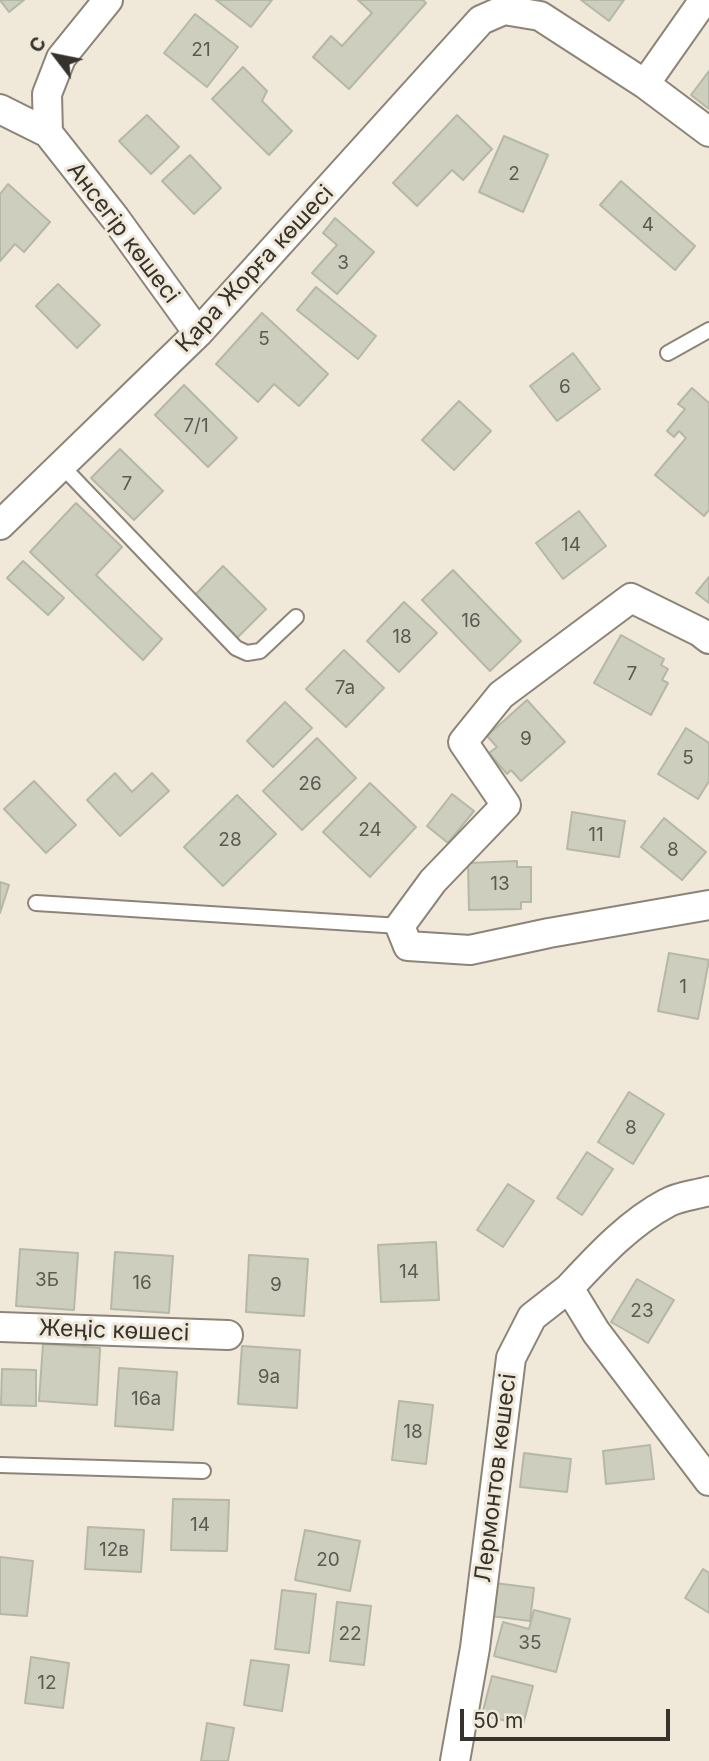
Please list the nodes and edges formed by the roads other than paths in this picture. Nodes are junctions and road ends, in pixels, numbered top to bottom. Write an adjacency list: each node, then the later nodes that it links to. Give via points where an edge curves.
1 (108, 0): 6 (street, via 61,58 47,94)
2 (704, 0): 3 (street)
3 (645, 84): 5 (street); 8 (street, Қара Жорға көшесі, via 540,16 504,10 481,20)
4 (0, 109): 6 (street, Ансегір көшесі)
5 (709, 132)
6 (48, 133): 8 (street, Ансегір көшесі)
7 (709, 330): 9 (lane)
8 (198, 333): 10 (street, Қара Жорға көшесі)
9 (668, 353)
10 (61, 465): 11 (street, Қара Жорға көшесі); 12 (lane, via 236,648 247,653 260,651)
11 (0, 525)
12 (296, 617)
13 (709, 639): 16 (street, via 631,598 501,695 463,743 506,805 433,881)
14 (36, 902): 16 (lane)
15 (709, 905): 16 (street, via 470,950 408,946)
16 (400, 926)
17 (709, 1191): 18 (street, Лермонтов көшесі, via 670,1201 637,1222)
18 (569, 1288): 23 (street, via 596,1332); 24 (street, Лермонтов көшесі, via 531,1317 511,1359 475,1648)
19 (0, 1327): 20 (street, Жеңіс көшесі)
20 (228, 1335)
21 (0, 1465): 22 (lane)
22 (202, 1471)
23 (709, 1481)
24 (455, 1761)

